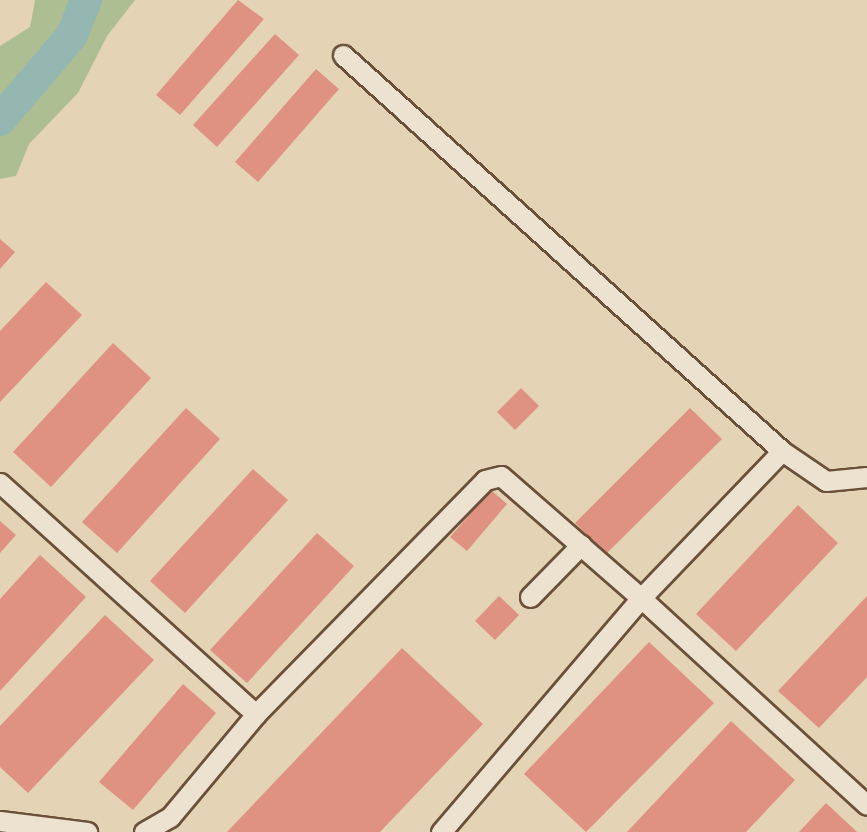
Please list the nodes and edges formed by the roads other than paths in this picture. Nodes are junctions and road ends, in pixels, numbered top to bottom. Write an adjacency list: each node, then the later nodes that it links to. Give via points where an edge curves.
1 (343, 55): 2 (lane)
2 (782, 451): 3 (lane, via 826,481); 7 (lane)
3 (867, 477)
4 (0, 483): 8 (lane)
5 (580, 545): 6 (lane); 7 (lane); 8 (lane, via 491,474)
6 (530, 597)
7 (641, 598): 9 (lane); 13 (lane)
8 (256, 713): 12 (lane, via 170,817)
9 (867, 805)
10 (0, 821): 11 (lane)
11 (87, 832)
12 (144, 832)
13 (441, 832)

